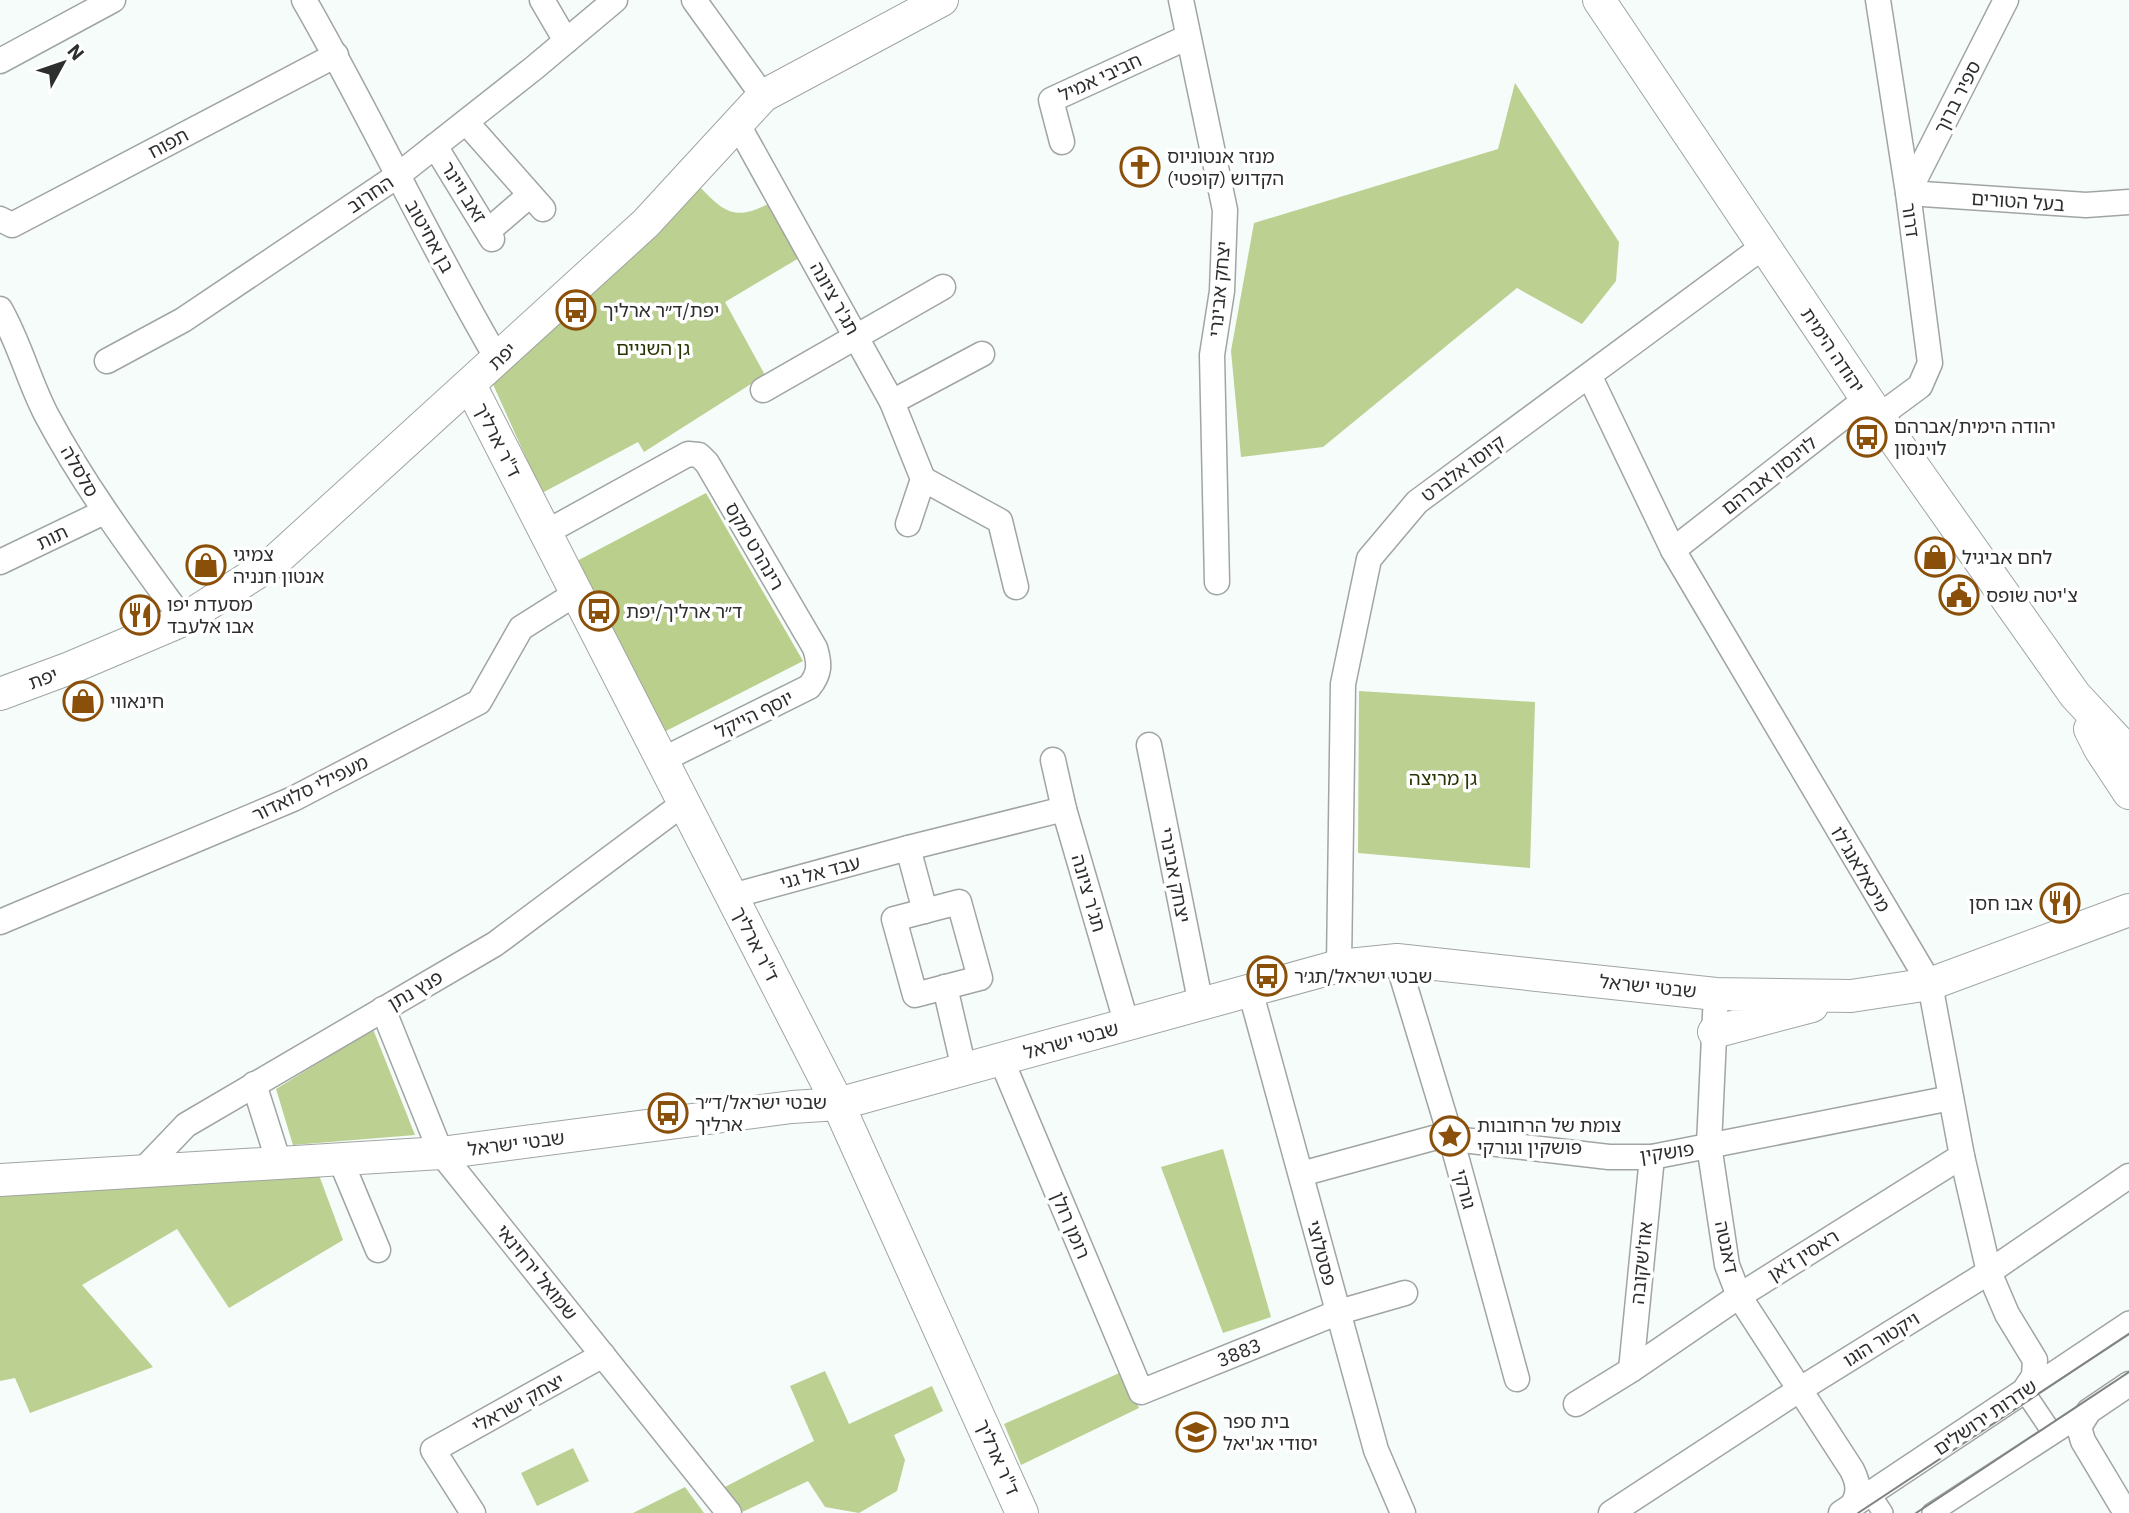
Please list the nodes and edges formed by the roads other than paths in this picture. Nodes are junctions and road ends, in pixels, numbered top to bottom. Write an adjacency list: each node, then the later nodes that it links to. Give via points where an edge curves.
1 (113, 0): 14 (street)
2 (304, 0): 13 (street, בן אחיטוב)
3 (542, 0): 12 (street)
4 (615, 0): 12 (street, החרוב)
5 (694, 0): 15 (street)
6 (942, 0): 15 (street, יפת)
7 (1181, 0): 11 (street, יצחק אבינרי)
8 (1599, 0): 24 (street, יהודה הימית)
9 (1878, 0): 21 (street, דרור)
10 (2006, 0): 21 (street, ספיר ברוך)
11 (1188, 37): 18 (street, חביבי אמיל, via 1051,100); 42 (street, יצחק אבינרי, via 1225,210 1222,291 1212,355)
12 (566, 41): 16 (street, החרוב)
13 (336, 55): 20 (street, בן אחיטוב); 23 (street, תפוח, via 12,225)
14 (0, 61)
15 (764, 96): 17 (street, יפת)
16 (466, 121): 19 (street, החרוב); 19 (street, זאב ויינר, via 537,202 490,235)
17 (737, 123): 27 (street, תג'ר ציונה); 29 (street, יפת, via 646,223)
18 (1062, 142)
19 (435, 146): 20 (street, החרוב)
20 (397, 176): 29 (street, בן אחיטוב); 30 (street, החרוב, via 183,320)
21 (1908, 193): 22 (street, בעל הטורים, via 2086,205); 35 (street, דרור, via 1930,363 1920,386)
22 (2129, 202)
23 (0, 219)
24 (1764, 246): 31 (street, קיוסו אלברט); 35 (street, יהודה הימית)
25 (943, 287): 27 (street)
26 (0, 309): 37 (street, סלסלה, via 46,414)
27 (857, 337): 33 (street); 34 (street, תג'ר ציונה)
28 (982, 354): 34 (street)
29 (498, 360): 32 (street, יפת)
30 (107, 361)
31 (1590, 377): 40 (street, מיכאלאנג'לו); 60 (street, קיוסו אלברט, via 1417,502 1368,559 1343,684)
32 (470, 385): 39 (street, ד"ר ארליך); 45 (street, יפת, via 275,561)
33 (763, 390)
34 (892, 402): 36 (street, תג'ר ציונה)
35 (1872, 408): 40 (street, לוינסון אברהם); 51 (street, יהודה הימית)
36 (923, 479): 38 (street); 43 (street, via 1000,521)
37 (104, 512): 41 (street, תות); 45 (street, סלסלה)
38 (908, 524)
39 (545, 533): 44 (street, ד"ר ארליך); 46 (street, רינהרט מקס, via 688,454 699,455)
40 (1673, 550): 61 (street, מיכאלאנג'לו)
41 (0, 562)
42 (1217, 582)
43 (1016, 587)
44 (575, 594): 49 (street, ד"ר ארליך); 58 (street, מעפילי סלואדור, via 521,628 479,702 293,799)
45 (183, 620): 47 (street, יפת)
46 (816, 648): 49 (street, יוסף הייקל, via 820,664 809,687)
47 (0, 694)
48 (1149, 745): 66 (street, יצחק אבינרי)
49 (662, 760): 52 (street, ד"ר ארליך)
50 (1053, 760): 53 (street, תג'ר ציונה)
51 (2127, 771)
52 (684, 803): 55 (street, ד"ר ארליך); 67 (street, פנץ נתן, via 495,944)
53 (1063, 809): 54 (street, עבד אל גני); 68 (street, תג'ר ציונה)
54 (908, 848): 55 (street, עבד אל גני); 57 (street)
55 (732, 896): 71 (street, ד"ר ארליך)
56 (2129, 910): 61 (street, שבטי ישראל)
57 (925, 911): 62 (street, via 894,919 915,995); 62 (street, via 959,902 980,978)
58 (0, 922)
59 (1397, 960): 60 (street, שבטי ישראל); 64 (street, שבטי ישראל); 77 (street, גורקי)
60 (1339, 966): 63 (street, שבטי ישראל)
61 (1930, 984): 65 (street, שבטי ישראל); 74 (street, מיכאלאנג'לו)
62 (945, 987): 72 (street)
63 (1250, 990): 66 (street, שבטי ישראל); 85 (street, פסטלוצי)
64 (1716, 994): 65 (street, שבטי ישראל); 69 (street, דאנטה)
65 (1851, 996): 69 (street)
66 (1201, 1005): 68 (street, שבטי ישראל)
67 (383, 1009): 73 (street, פנץ נתן); 79 (street, שמואל ירחינאי)
68 (1127, 1025): 70 (street, שבטי ישראל)
69 (1714, 1032): 78 (street, דאנטה)
70 (1001, 1059): 72 (street, שבטי ישראל); 100 (street, רומן רולן)
71 (815, 1062): 75 (street, ד"ר ארליך); 76 (street, via 816,1074 809,1089)
72 (964, 1069): 75 (street, שבטי ישראל)
73 (254, 1084): 83 (street); 84 (street, פנץ נתן, via 186,1125)
74 (1951, 1098): 78 (street, פושקין); 80 (street, מיכאלאנג'לו)
75 (838, 1104): 76 (street, שבטי ישראל); 106 (street, ד"ר ארליך)
76 (792, 1107): 79 (street, שבטי ישראל)
77 (1451, 1139): 81 (street, פושקין, via 1609,1157); 85 (street, פושקין, via 1437,1137); 96 (street, גורקי)
78 (1709, 1145): 81 (street, פושקין); 91 (street, דאנטה, via 1727,1265)
79 (441, 1153): 82 (street, שבטי ישראל); 94 (street, שמואל ירחינאי)
80 (1962, 1156): 89 (street, מיכאלאנג'לו); 91 (street, ראסין ז'אן)
81 (1652, 1157): 95 (street, אוז'שקובה)
82 (340, 1159): 83 (street, שבטי ישראל); 88 (street)
83 (279, 1163): 84 (street, שבטי ישראל)
84 (142, 1171): 87 (street, שבטי ישראל)
85 (1301, 1174): 92 (street, פסטלוצי)
86 (2129, 1176): 89 (street, ויקטור הוגו)
87 (0, 1180)
88 (378, 1250)
89 (1989, 1272): 98 (street, ויקטור הוגו); 99 (street, מיכאלאנג'לו, via 2007,1314 2035,1360 2034,1376)
90 (1405, 1293): 92 (street, 3883)
91 (1739, 1296): 95 (street, ראסין ז'אן); 98 (street, דאנטה)
92 (1339, 1312): 100 (street, 3883); 109 (street, פסטלוצי, via 1376,1450)
93 (2129, 1321): 99 (street, שדרות ירושלים)
94 (603, 1355): 107 (street, יצחק ישראלי, via 433,1450); 108 (street, שמואל ירחינאי)
95 (1631, 1370): 101 (street, ראסין ז'אן)
96 (1517, 1379)
97 (2129, 1384): 102 (street)
98 (1799, 1390): 104 (street, דאנטה, via 1856,1478); 105 (street, ויקטור הוגו)
99 (2024, 1391): 103 (street); 104 (street, שדרות ירושלים)
100 (1141, 1392)
101 (1576, 1404)
102 (2089, 1411): 103 (street); 111 (street, via 2080,1422 2081,1436)
103 (2053, 1434): 110 (street)
104 (1861, 1507)
105 (1628, 1509)
106 (1015, 1510)
107 (473, 1513)
108 (729, 1513)
109 (1403, 1513)
110 (1932, 1513)
111 (2126, 1513)

